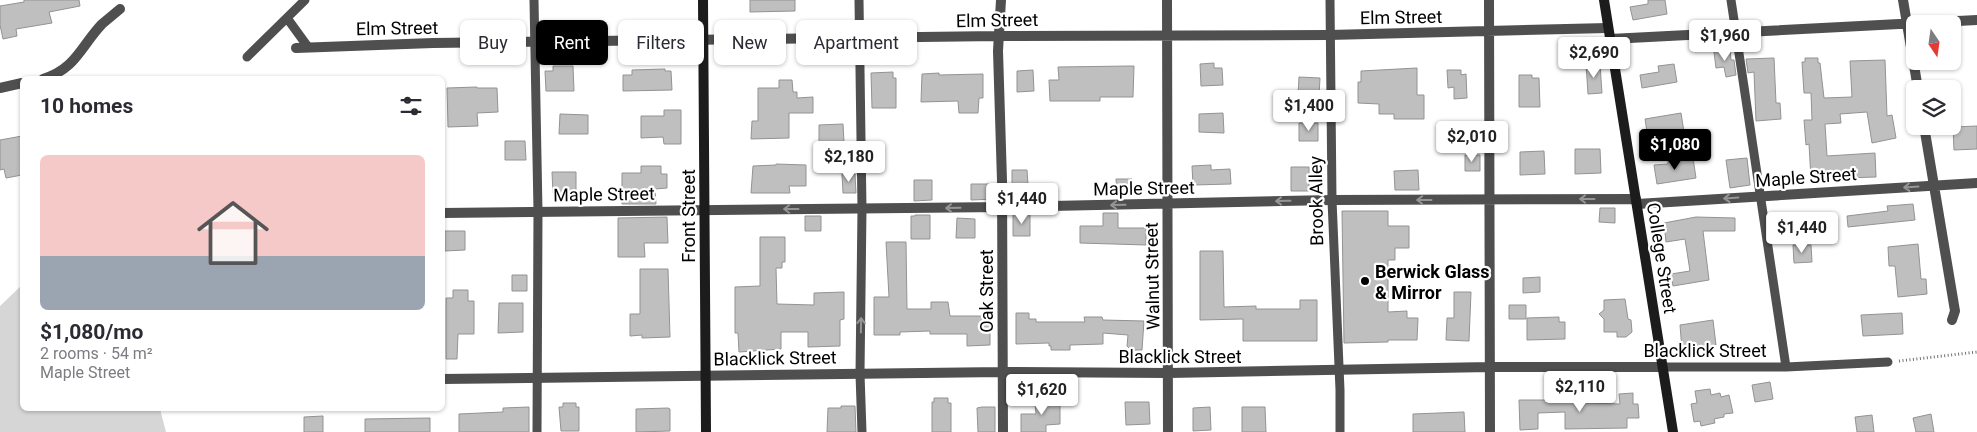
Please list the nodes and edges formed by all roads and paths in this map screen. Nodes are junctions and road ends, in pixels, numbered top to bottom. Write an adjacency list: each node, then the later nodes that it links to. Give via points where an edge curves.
1 (305, 0): 14 (lane)
2 (534, 0): 31 (lane)
3 (704, 0): 15 (main road, Front Street)
4 (858, 0): 16 (lane)
5 (1001, 0): 25 (street, Oak Street)
6 (1167, 0): 23 (street, Walnut Street)
7 (1330, 0): 24 (lane, Brook Alley)
8 (1489, 0): 21 (street)
9 (1604, 0): 20 (main road, College Street)
10 (1731, 0): 22 (lane)
11 (1904, 0): 13 (street)
12 (120, 9): 37 (street, via 101,25 75,60)
13 (1907, 15)
14 (287, 18): 32 (lane); 34 (lane)
15 (704, 20)
16 (859, 20)
17 (1977, 20): 18 (street)
18 (1961, 21)
19 (1906, 23): 22 (street)
20 (1608, 28): 21 (street, Elm Street); 28 (main road, College Street)
21 (1489, 31): 24 (street, Elm Street); 45 (street)
22 (1736, 32): 28 (street); 43 (lane)
23 (1166, 35): 24 (street, Elm Street); 25 (street, Elm Street); 47 (street, Walnut Street)
24 (1329, 35): 44 (lane, Brook Alley)
25 (999, 36): 26 (street, Elm Street); 48 (street, Oak Street)
26 (917, 37)
27 (796, 39): 29 (street, Elm Street)
28 (1610, 39): 46 (main road, College Street)
29 (704, 41)
30 (618, 42): 31 (street, Elm Street)
31 (534, 43): 32 (street, Elm Street); 51 (lane)
32 (308, 47): 33 (street, Elm Street)
33 (296, 48)
34 (247, 57)
35 (704, 65): 50 (main road, Front Street)
36 (859, 65): 49 (lane)
37 (50, 76)
38 (20, 84): 39 (street)
39 (0, 88)
40 (1926, 135): 42 (street)
41 (1977, 183): 42 (street, Maple Street)
42 (1934, 185): 43 (street, Maple Street, one-way to 43); 53 (street, via 1955,311)
43 (1759, 196): 46 (street, Maple Street, one-way to 46); 56 (lane)
44 (1332, 200): 45 (street, Maple Street, one-way to 44); 47 (street, Maple Street, one-way to 47); 59 (lane, Brook Alley)
45 (1489, 200): 46 (street, Maple Street, one-way to 45); 57 (street)
46 (1636, 201): 58 (main road, College Street)
47 (1167, 204): 48 (street, Maple Street, one-way to 48); 61 (street, Walnut Street)
48 (1002, 207): 49 (street, Maple Street, one-way to 49); 60 (street, Oak Street)
49 (862, 209): 50 (street, Maple Street, one-way to 50); 62 (lane, one-way to 49)
50 (704, 210): 51 (street, Maple Street); 63 (main road, Front Street)
51 (538, 212): 52 (street, Maple Street); 64 (lane)
52 (445, 213)
53 (1952, 320)
54 (1977, 352): 55 (path)
55 (1888, 362): 56 (lane, Blacklick Street)
56 (1786, 366): 58 (lane, Blacklick Street)
57 (1490, 367): 58 (street, Blacklick Street); 59 (street, Blacklick Street); 72 (street)
58 (1663, 367): 73 (main road, College Street)
59 (1338, 370): 61 (street, Blacklick Street); 71 (lane, Brook Alley)
60 (1002, 372): 61 (street, Blacklick Street); 62 (street, Blacklick Street); 69 (street, Oak Street)
61 (1169, 373): 70 (street, Walnut Street)
62 (860, 374): 63 (street, Blacklick Street); 68 (lane)
63 (705, 375): 64 (street, Blacklick Street); 67 (main road, Front Street)
64 (538, 377): 65 (street, Blacklick Street); 66 (lane)
65 (445, 379)
66 (537, 432)
67 (706, 432)
68 (862, 432)
69 (1003, 432)
70 (1168, 432)
71 (1340, 432)
72 (1490, 432)
73 (1673, 432)

